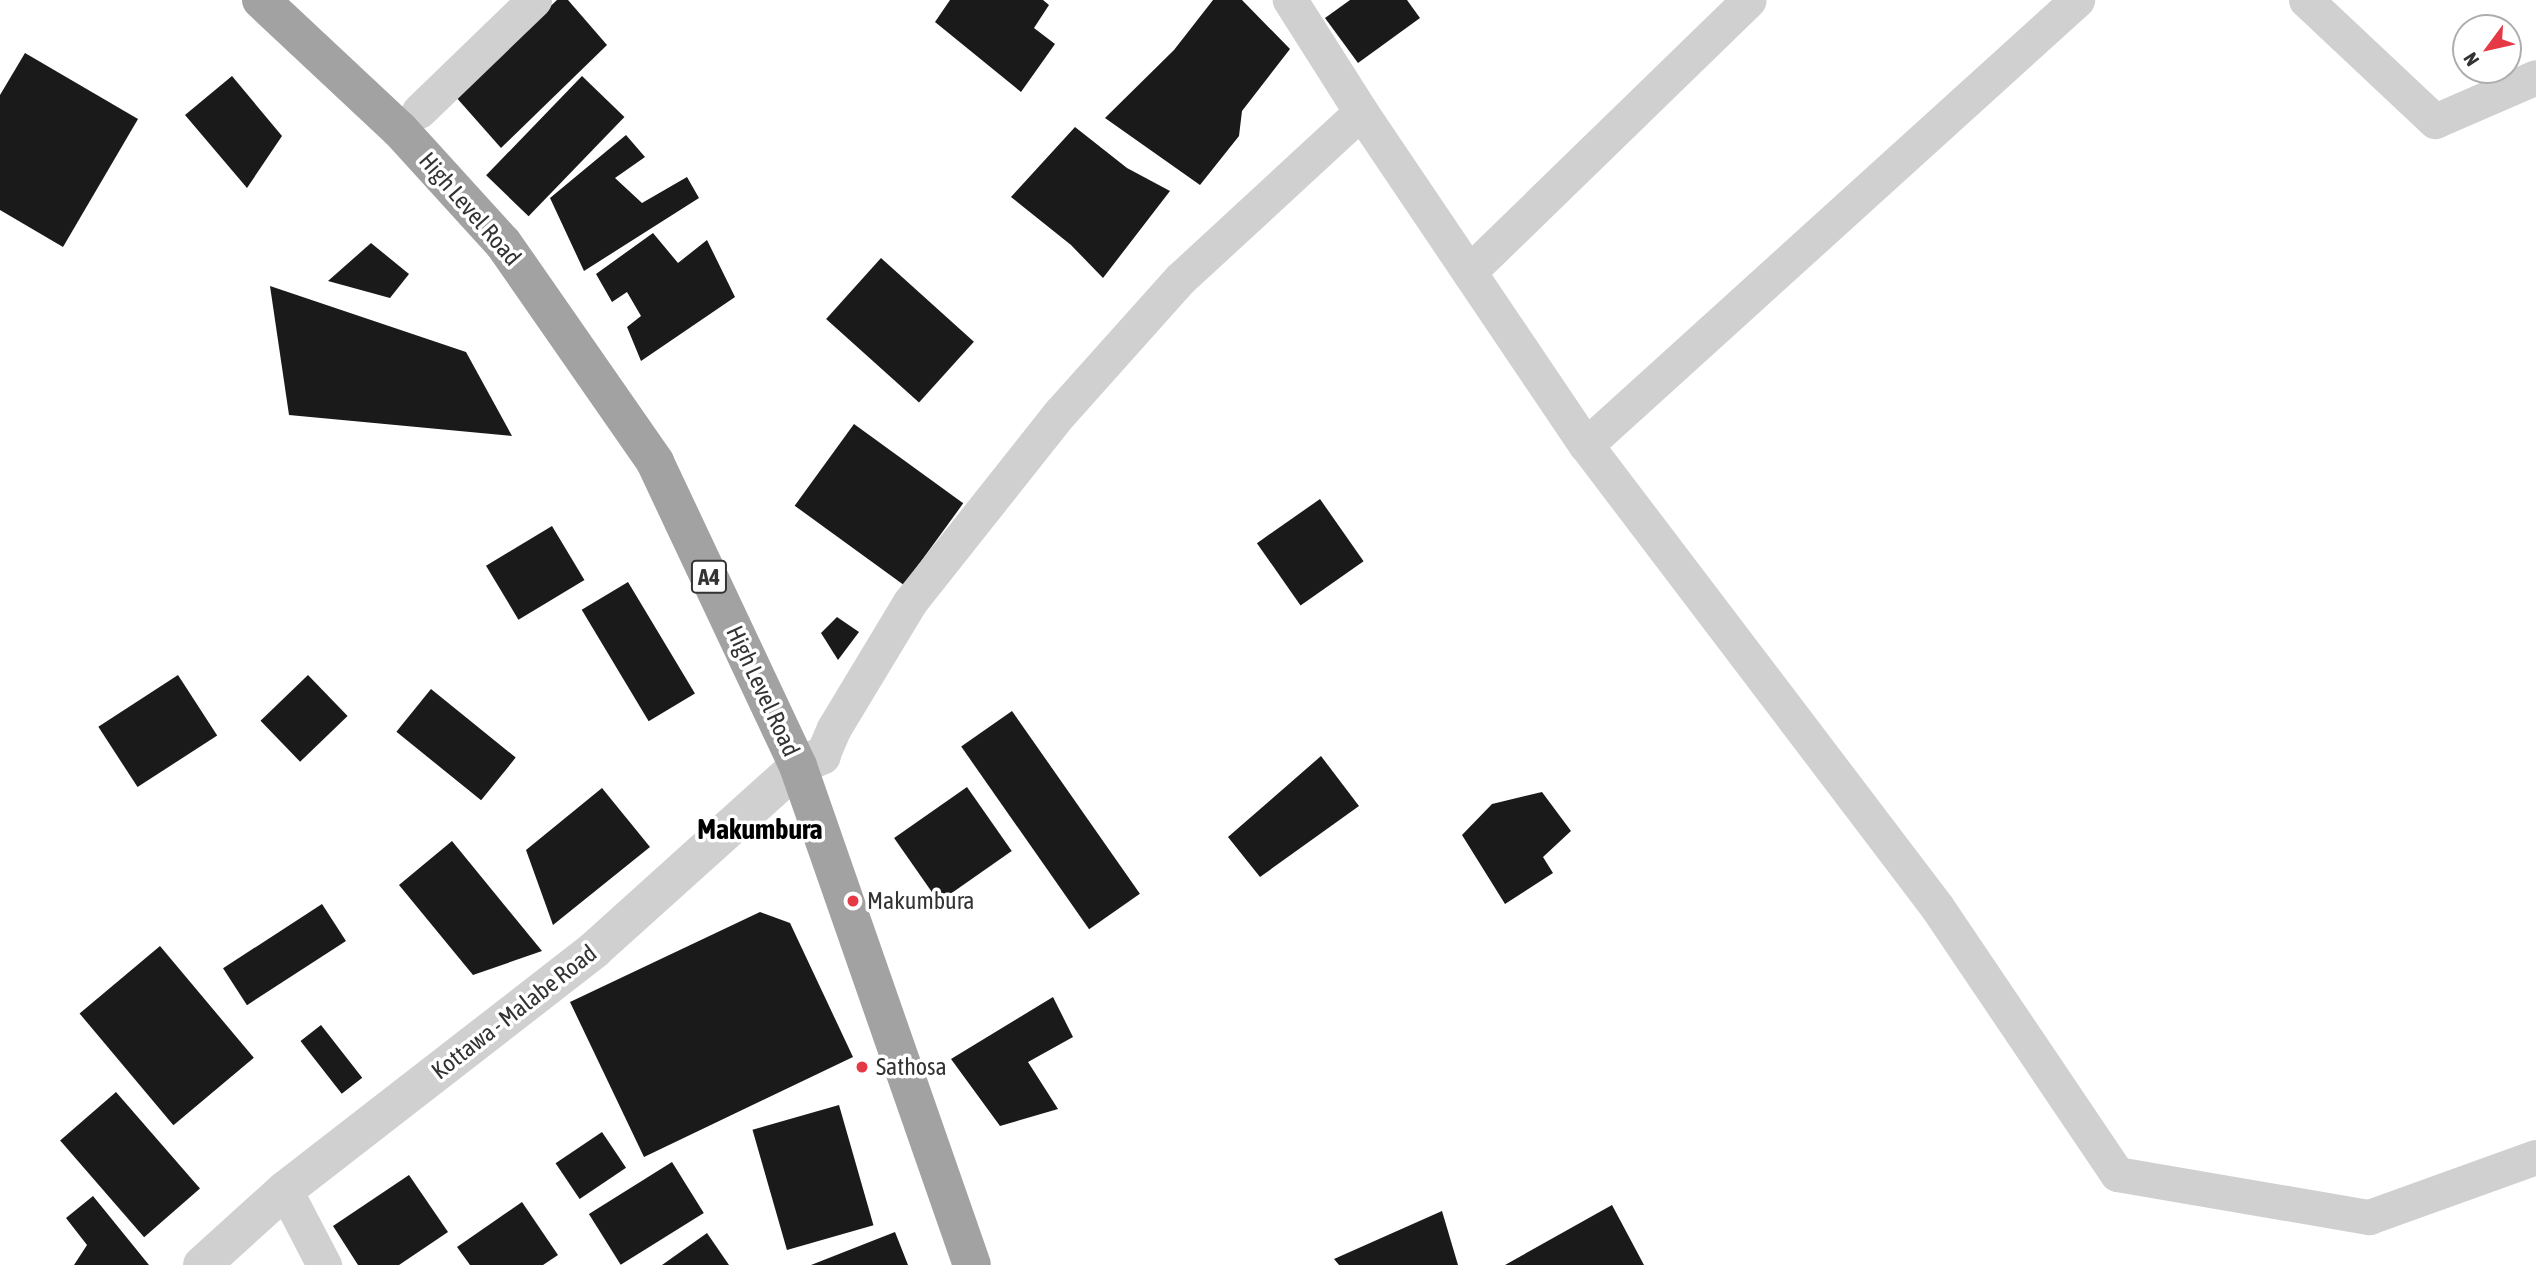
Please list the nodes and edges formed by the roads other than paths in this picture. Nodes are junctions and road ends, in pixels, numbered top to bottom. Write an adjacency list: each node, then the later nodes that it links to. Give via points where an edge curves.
1 (261, 0): 13 (highway, High Level Road / A4, via 401,130 503,243 655,462)
2 (295, 0): 9 (highway, High Level Road / A4)
3 (534, 0): 9 (street)
4 (1290, 0): 10 (street)
5 (1749, 0): 11 (street)
6 (2077, 0): 12 (street)
7 (2306, 0): 8 (street, via 2435,121)
8 (2536, 77)
9 (419, 111): 13 (highway, High Level Road / A4, via 523,227 677,449)
10 (1361, 113): 11 (street); 13 (street, via 1180,279 1060,413 910,602)
11 (1469, 272): 12 (street)
12 (1586, 445): 14 (street, via 1937,907 2118,1174 2369,1217)
13 (810, 761): 15 (street, Kottawa - Malabe Road, via 594,950); 18 (highway, High Level Road / A4); 19 (highway, High Level Road / A4)
14 (2536, 1157)
15 (285, 1190): 16 (street, Kottawa - Malabe Road); 17 (street)
16 (202, 1265)
17 (324, 1265)
18 (972, 1265)
19 (1000, 1265)

